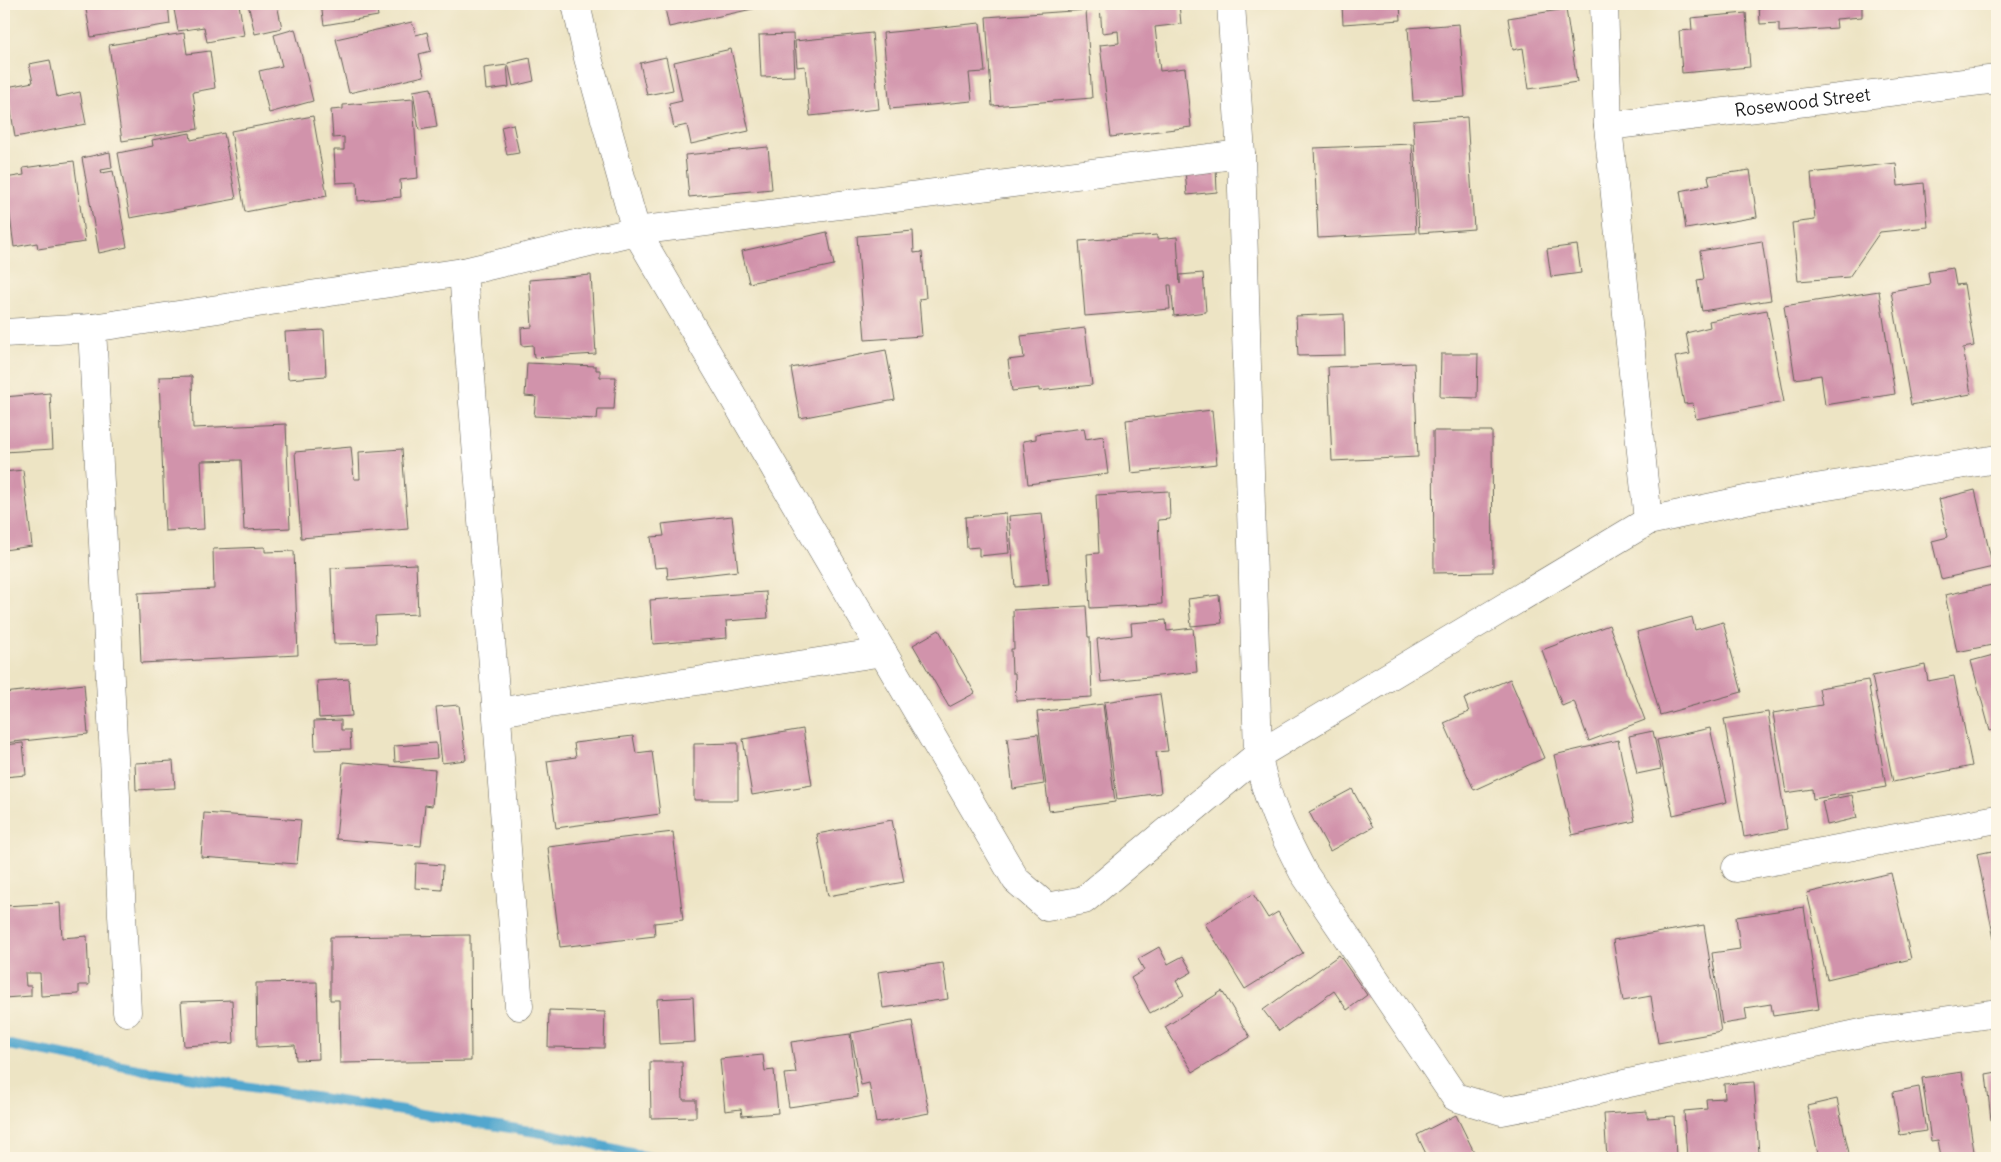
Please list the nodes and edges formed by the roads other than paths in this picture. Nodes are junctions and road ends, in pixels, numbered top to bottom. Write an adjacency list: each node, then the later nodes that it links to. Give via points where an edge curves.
1 (576, 4): 7 (street)
2 (1231, 4): 6 (street)
3 (1604, 4): 5 (street)
4 (1997, 78): 5 (street, Rosewood Street)
5 (1608, 126): 12 (street)
6 (1241, 154): 7 (street); 15 (street)
7 (636, 231): 8 (street); 13 (street)
8 (463, 272): 9 (street); 14 (street)
9 (92, 328): 10 (street); 19 (street)
10 (4, 333)
11 (1997, 459): 12 (street, via 1759,497)
12 (1648, 521): 15 (street)
13 (883, 652): 14 (street); 15 (street, via 1016,880 1047,908 1084,900)
14 (497, 712): 18 (street)
15 (1258, 755): 20 (street, via 1264,788 1302,872 1455,1098 1502,1111 1866,1032)
16 (1997, 819): 17 (street)
17 (1736, 868)
18 (519, 1006)
19 (127, 1012)
20 (1997, 1013)

